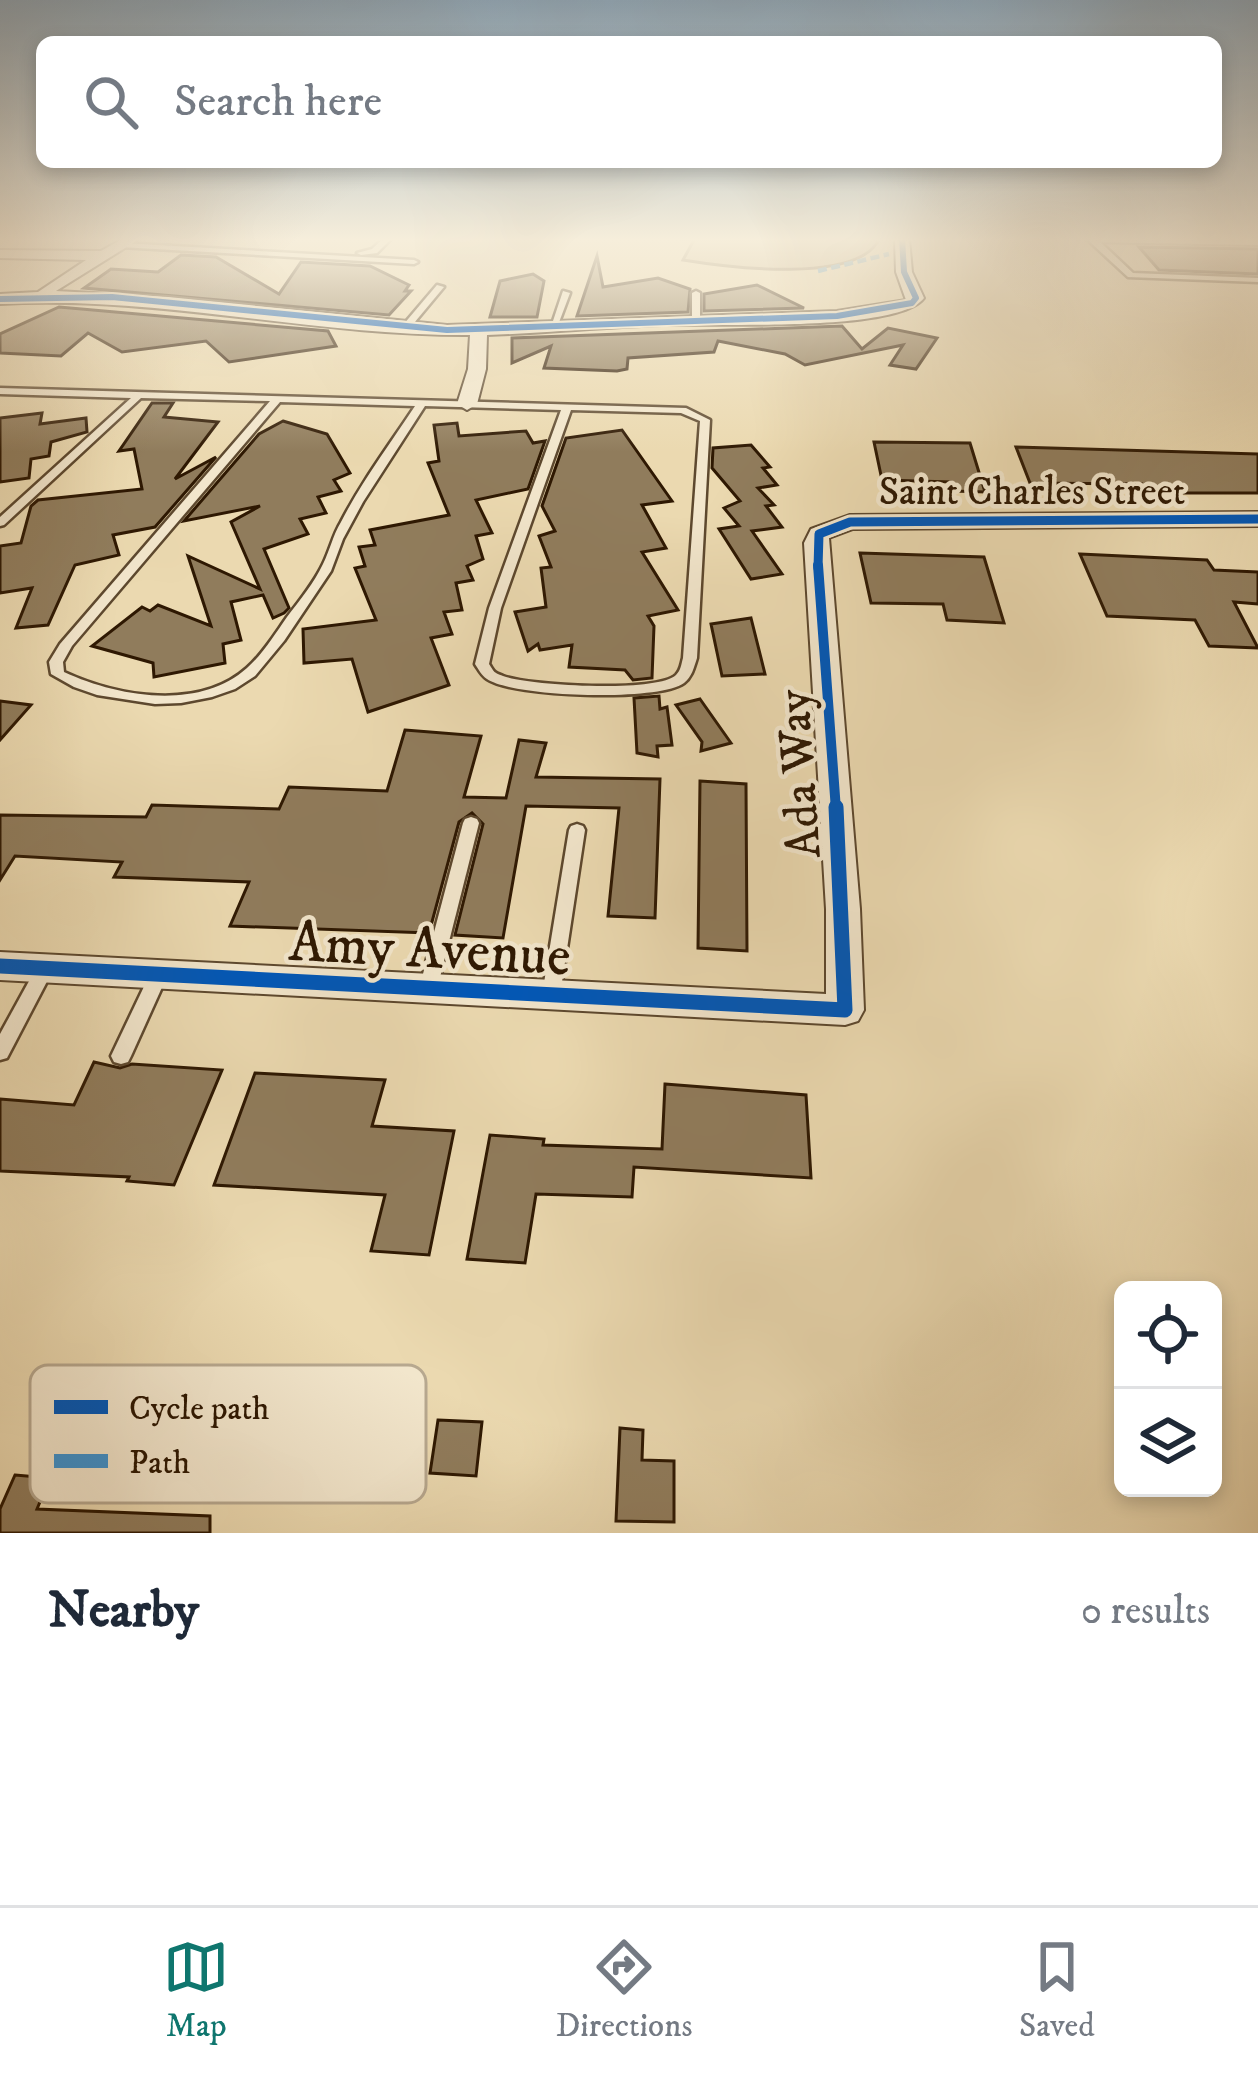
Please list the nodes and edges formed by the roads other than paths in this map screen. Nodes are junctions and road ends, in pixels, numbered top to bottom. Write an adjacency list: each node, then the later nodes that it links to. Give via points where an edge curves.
1 (251, 310): 8 (street)
2 (421, 310): 8 (lane)
3 (560, 310): 7 (lane)
4 (696, 310): 6 (lane)
5 (861, 310): 6 (street)
6 (696, 319): 7 (street)
7 (554, 325): 9 (street)
8 (406, 327): 9 (street)
9 (479, 328): 14 (street)
10 (1, 392): 11 (lane)
11 (139, 395): 12 (lane); 17 (lane)
12 (277, 399): 13 (lane); 13 (lane, via 67,644 58,674 91,688 159,697 208,693 246,677 325,569)
13 (421, 404): 14 (lane)
14 (467, 404): 15 (lane)
15 (567, 407): 15 (lane, via 677,410 704,420 690,658 671,684 517,683 492,677 482,664)
16 (1258, 518): 18 (street, Saint Charles Street, via 850,522)
17 (0, 523)
18 (816, 543): 26 (street, Ada Way)
19 (471, 823): 24 (lane)
20 (577, 830): 25 (lane)
21 (0, 966): 22 (street, Amy Avenue)
22 (45, 968): 23 (street, Amy Avenue); 27 (lane)
23 (159, 974): 24 (street, Amy Avenue); 28 (lane)
24 (428, 989): 25 (street, Amy Avenue)
25 (551, 995): 26 (street, Amy Avenue, via 845,1010)
26 (845, 999)
27 (0, 1052)
28 (121, 1056)

